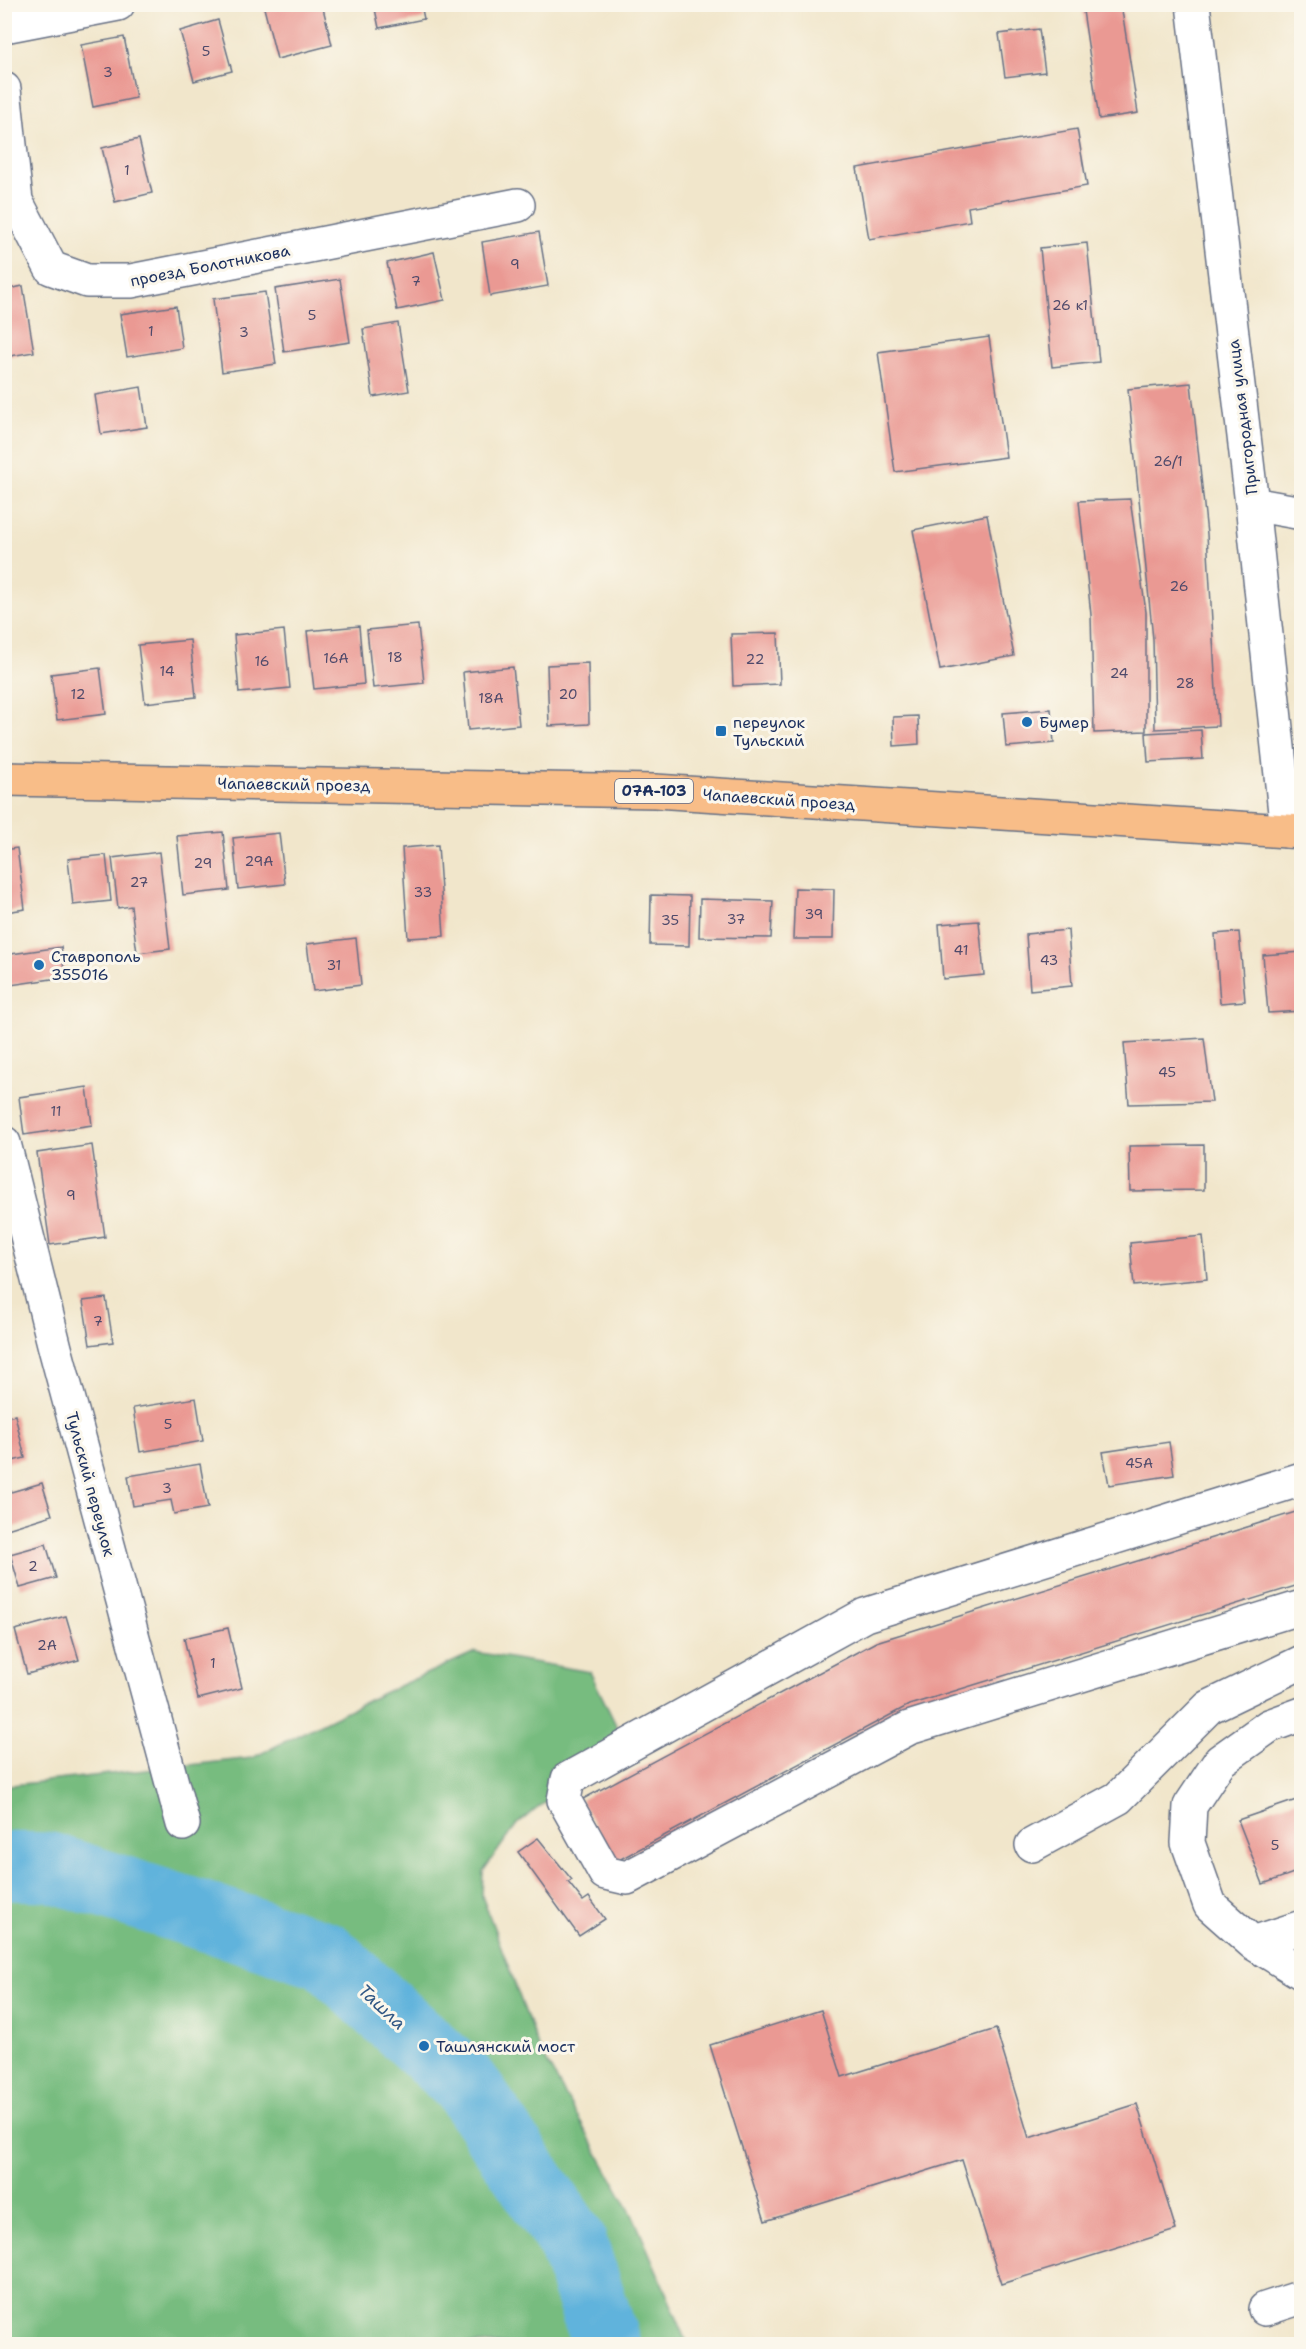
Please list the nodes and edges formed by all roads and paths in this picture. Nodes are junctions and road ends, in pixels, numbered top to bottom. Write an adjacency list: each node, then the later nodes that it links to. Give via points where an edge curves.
1 (118, 4): 3 (street)
2 (1193, 4): 6 (street, Пригородная улица)
3 (4, 26)
4 (4, 89): 5 (street, проезд Болотникова, via 16,201 51,268 87,281 131,281)
5 (518, 205)
6 (1252, 504): 7 (street); 9 (street, Пригородная улица)
7 (1302, 513)
8 (4, 779): 9 (main road, Чапаевский проезд / 07А-103, via 656,791)
9 (1294, 831)
10 (4, 1143): 15 (street, Тульский переулок)
11 (1302, 1479): 12 (street, via 865,1615 568,1779 564,1800 605,1873 627,1878 909,1728)
12 (1302, 1606)
13 (1302, 1662): 16 (street, via 1209,1707 1118,1798)
14 (1302, 1714): 18 (street, via 1269,1726 1220,1761 1190,1806 1188,1843 1210,1905)
15 (183, 1824)
16 (1032, 1845)
17 (1302, 1927): 18 (street)
18 (1253, 1943): 19 (street)
19 (1302, 1972)
20 (1302, 2297): 21 (street)
21 (1265, 2309)

